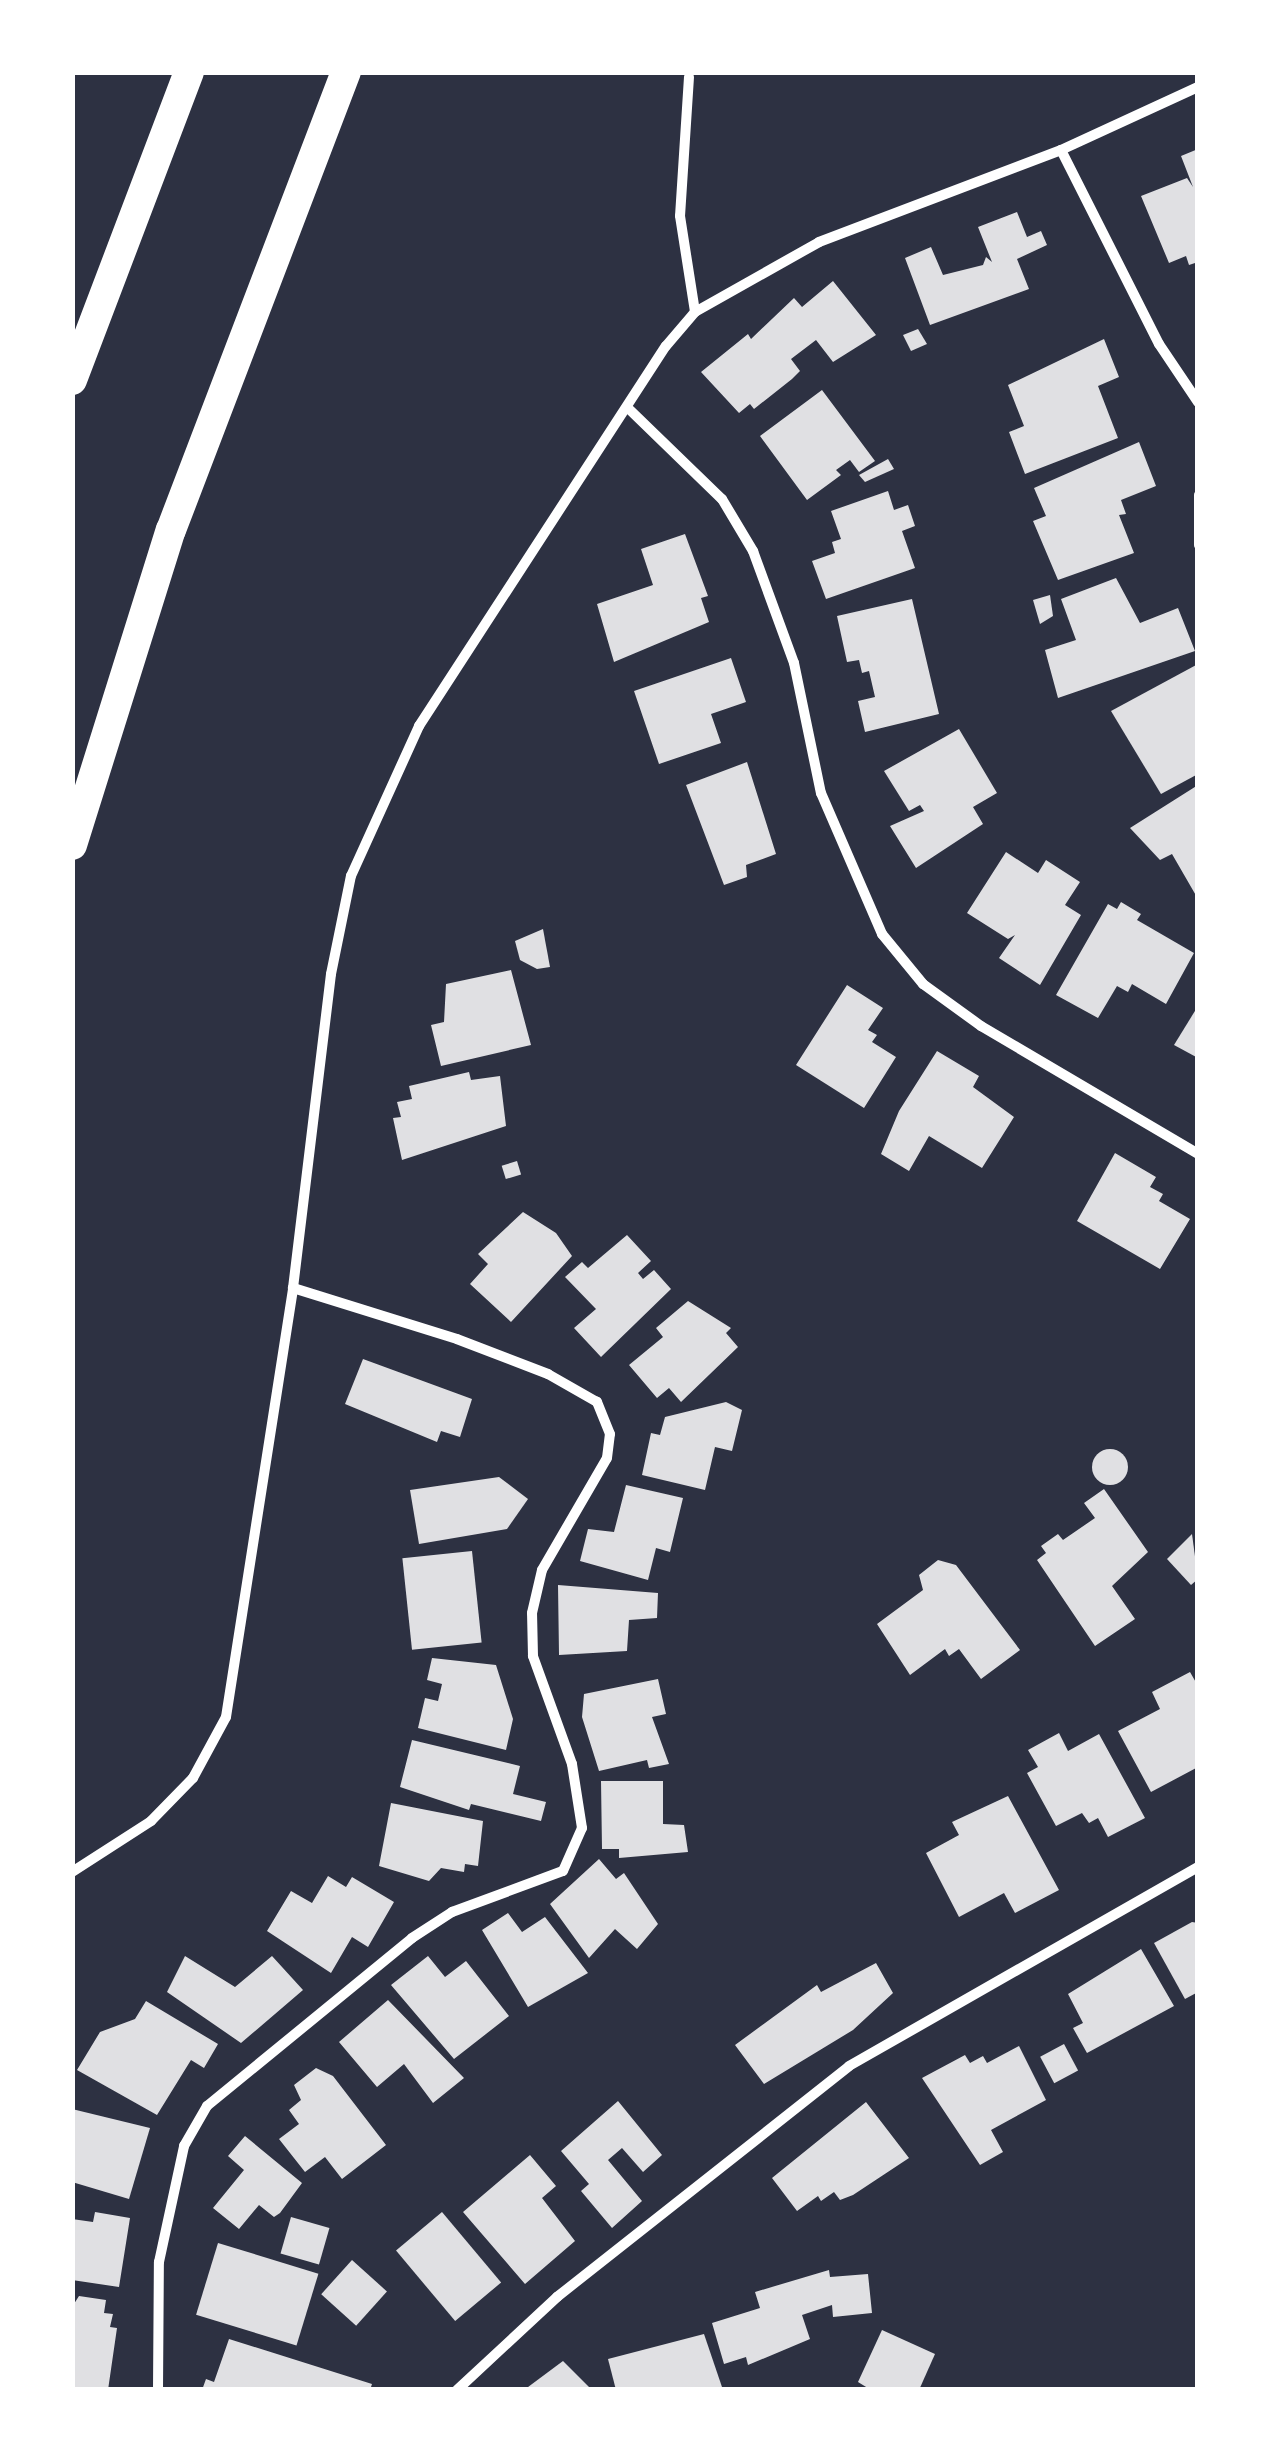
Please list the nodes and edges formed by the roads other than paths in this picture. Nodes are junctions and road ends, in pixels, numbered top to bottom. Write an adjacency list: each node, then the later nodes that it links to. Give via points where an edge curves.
1 (189, 72): 7 (highway)
2 (346, 72): 12 (highway, via 170,530)
3 (690, 74): 6 (street, via 680,216)
4 (1198, 87): 5 (street)
5 (1061, 150): 6 (street, via 819,242); 8 (street, via 1159,344)
6 (696, 312): 9 (street, via 666,346)
7 (72, 380)
8 (1198, 402)
9 (630, 410): 13 (street, via 722,499 753,551 794,663 820,793 882,934 923,984 982,1026); 14 (street, via 419,726 351,876 331,974)
10 (1198, 495): 11 (lane)
11 (1198, 545)
12 (72, 844)
13 (1198, 1154)
14 (293, 1288): 16 (street, via 242,1652 226,1717 194,1778 152,1822); 17 (street, via 457,1338 548,1374 597,1402 610,1434 607,1458 555,1543 532,1613 533,1656 572,1764 582,1828 564,1870 452,1912 412,1938 207,2106 184,2146 159,2262)
15 (1198, 1867): 18 (street, via 849,2066 557,2297)
16 (72, 1872)
17 (158, 2390)
18 (457, 2390)

